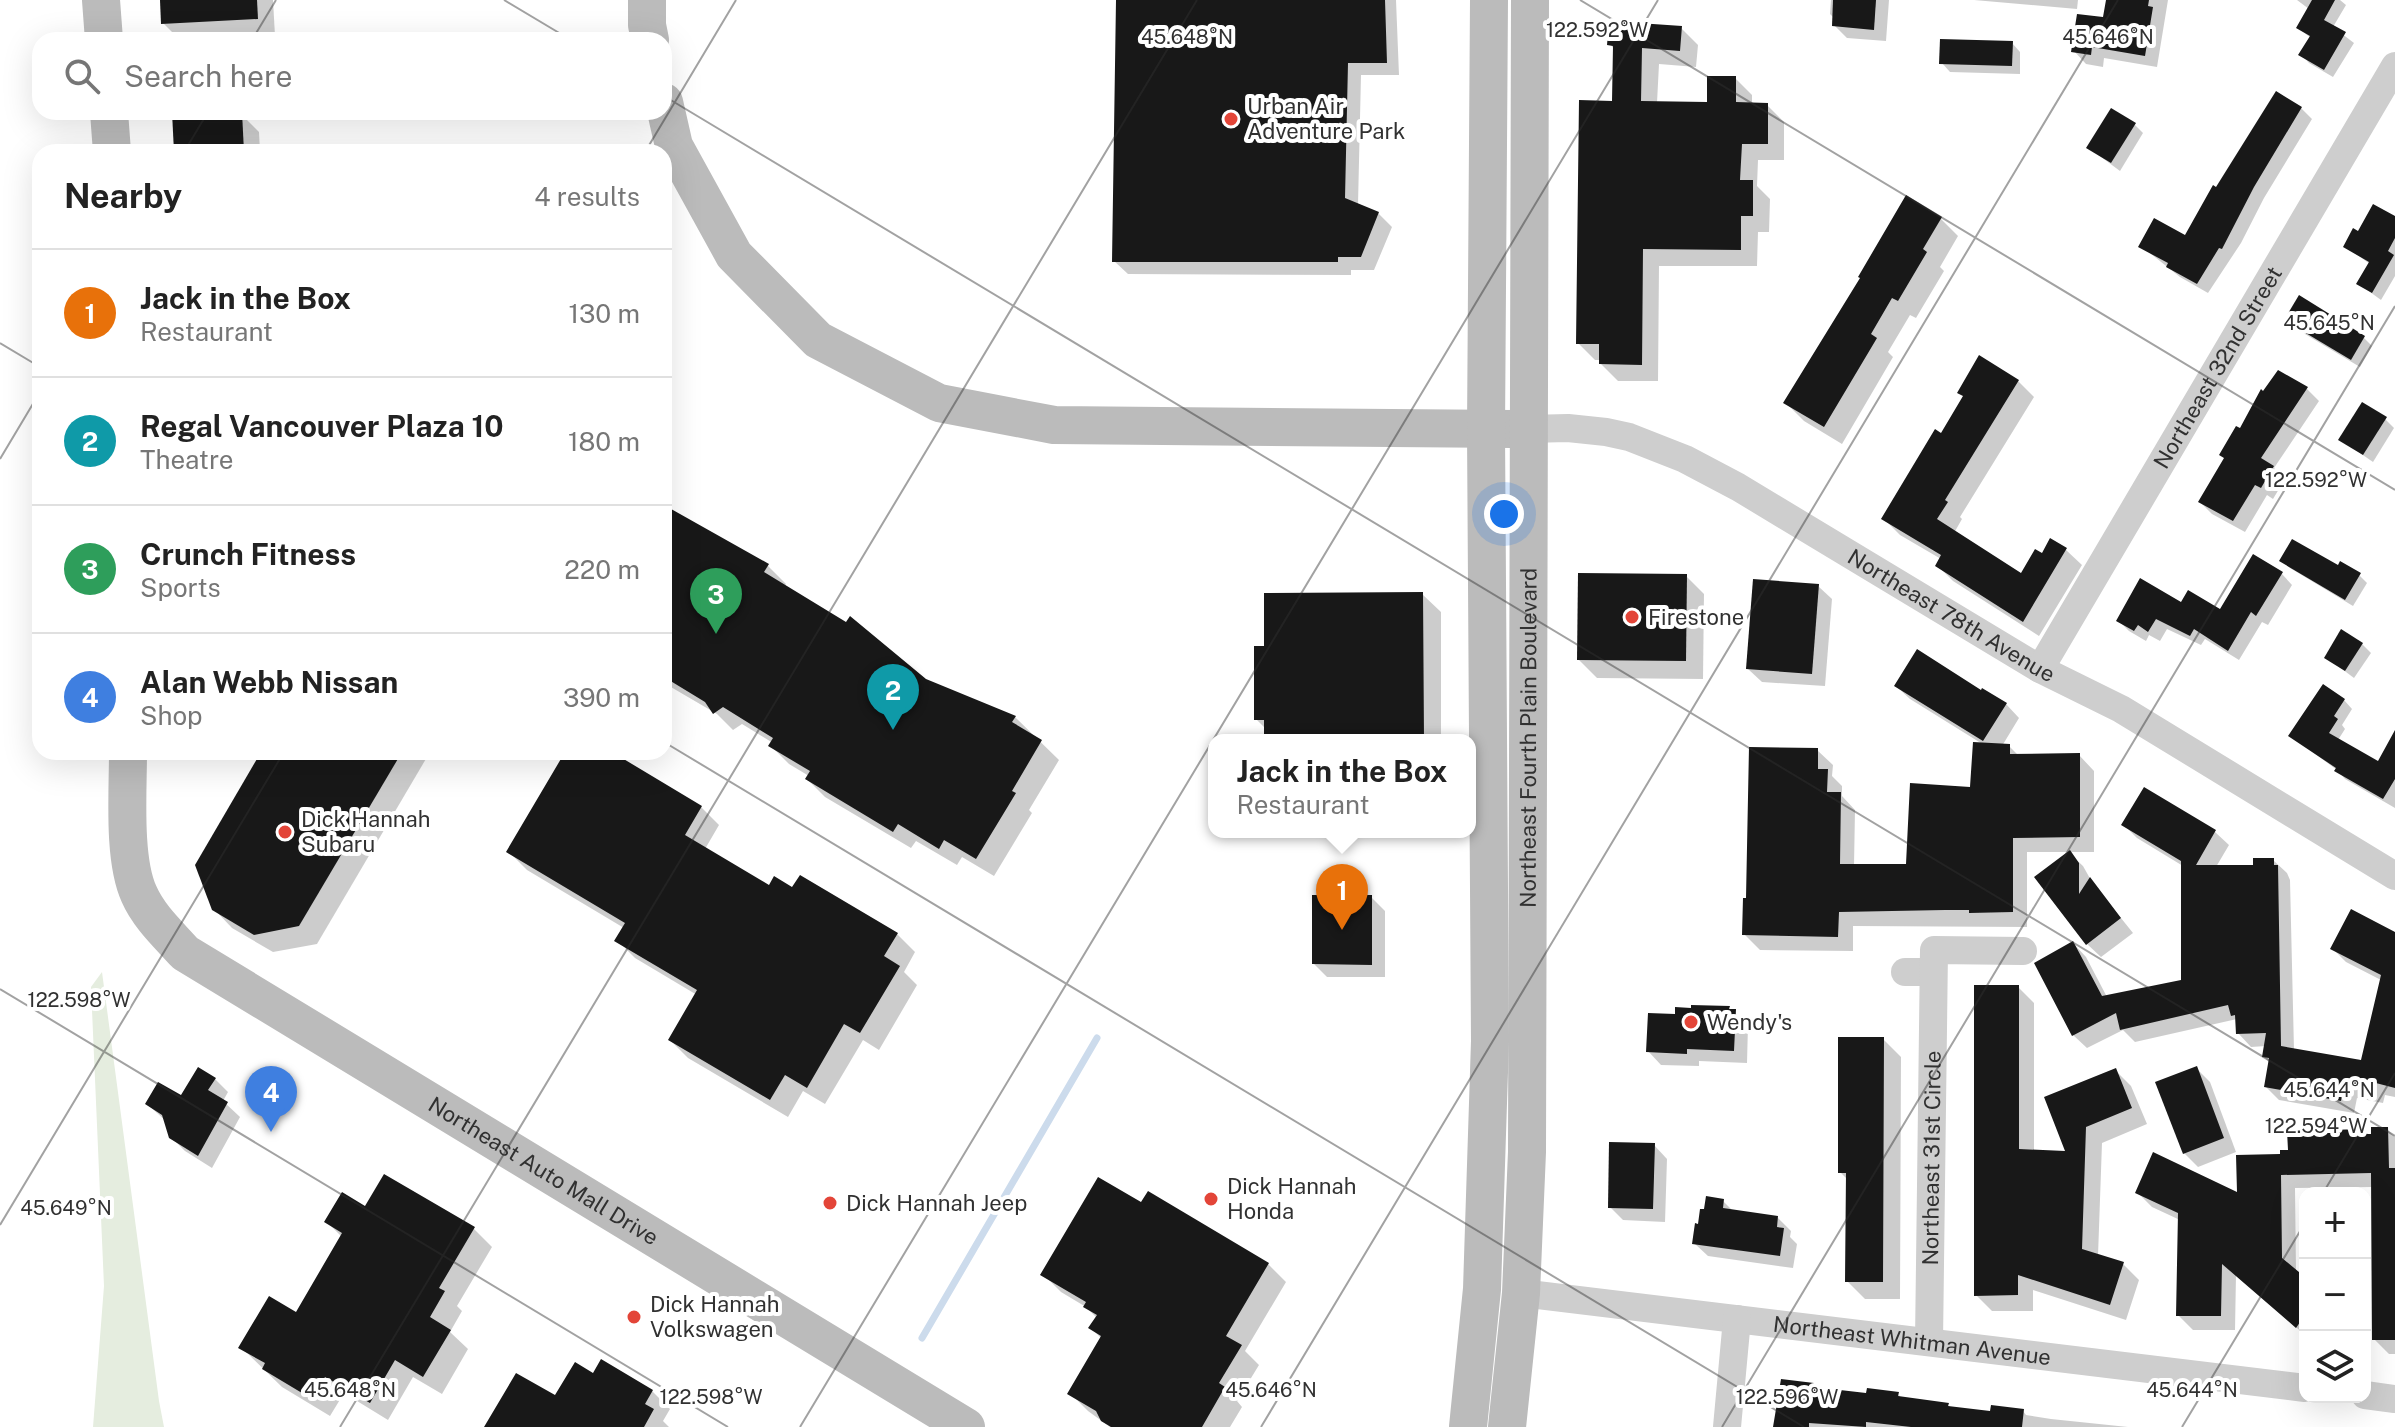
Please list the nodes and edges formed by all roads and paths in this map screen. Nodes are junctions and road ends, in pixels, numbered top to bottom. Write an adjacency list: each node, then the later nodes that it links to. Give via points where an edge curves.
1 (101, 0): 5 (main road)
2 (647, 0): 6 (main road)
3 (1489, 0): 12 (main road, Northeast Fourth Plain Boulevard)
4 (1530, 0): 11 (main road, Northeast Fourth Plain Boulevard)
5 (103, 32)
6 (648, 32)
7 (2395, 66): 13 (street, Northeast 32nd Street)
8 (110, 120): 10 (main road)
9 (668, 120): 12 (main road, Northeast 78th Avenue, via 674,146 734,255 818,340 939,403 1054,425)
10 (111, 144)
11 (1527, 429): 12 (main road, Northeast 78th Avenue); 13 (street, Northeast 78th Avenue, via 1606,432 1685,459); 20 (main road, Northeast Fourth Plain Boulevard, via 1527,1152)
12 (1486, 431): 19 (main road, Northeast Fourth Plain Boulevard)
13 (2040, 669): 15 (street, Northeast 78th Avenue, via 2121,709)
14 (128, 760): 26 (main road, Northeast Auto Mall Drive, via 132,865 139,894 185,953)
15 (2395, 876)
16 (2023, 951): 18 (street, via 1934,950)
17 (1905, 972): 18 (street)
18 (1933, 972): 22 (street, Northeast 31st Circle)
19 (1490, 1041): 20 (main road, via 1504,1068 1503,1280 1507,1289); 27 (main road, Northeast Fourth Plain Boulevard, via 1482,1289)
20 (1521, 1293): 21 (street, Northeast Whitman Avenue); 28 (main road, Northeast Fourth Plain Boulevard)
21 (1737, 1319): 22 (street, Northeast Whitman Avenue); 29 (street)
22 (1929, 1342): 23 (street, Northeast Whitman Avenue)
23 (2299, 1387)
24 (2371, 1396): 25 (street)
25 (2395, 1399)
26 (966, 1427)
27 (1468, 1427)
28 (1507, 1427)
29 (1727, 1427)

